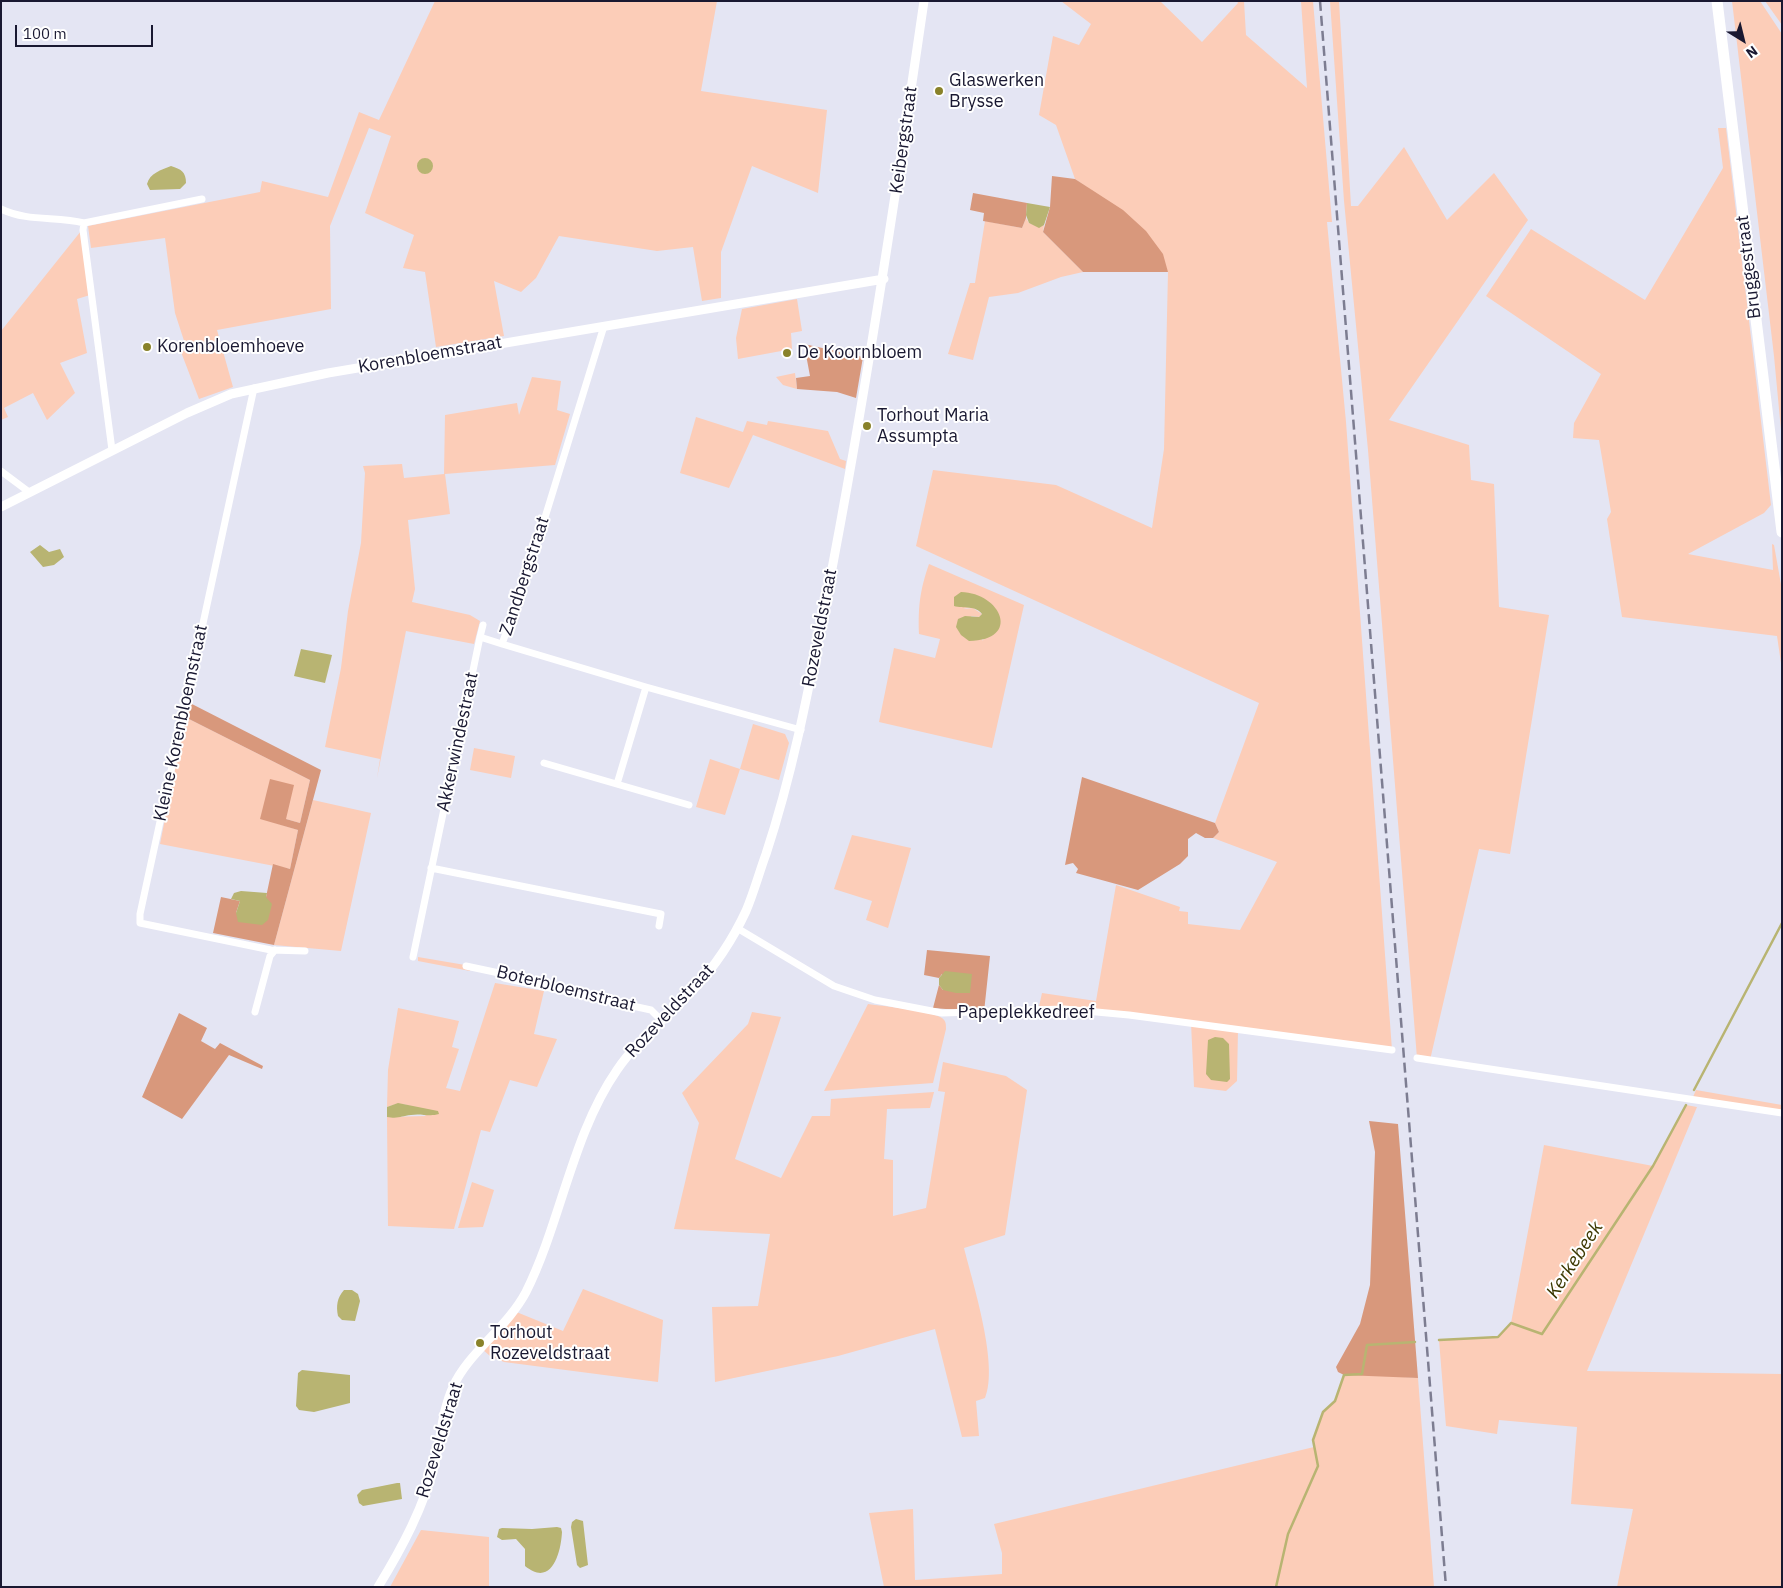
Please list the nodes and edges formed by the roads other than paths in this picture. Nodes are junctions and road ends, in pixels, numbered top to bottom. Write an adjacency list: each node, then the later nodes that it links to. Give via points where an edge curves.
1 (924, 1): 6 (street, Keibergstraat)
2 (1717, 1): 13 (main road, Bruggestraat)
3 (202, 199): 5 (street)
4 (1, 209): 5 (street, via 27,218)
5 (84, 223): 9 (street)
6 (884, 278): 7 (street, Korenbloemstraat); 18 (street, Rozeveldstraat)
7 (604, 326): 8 (street, Korenbloemstraat); 16 (street, Zandbergstraat, via 530,566)
8 (254, 388): 9 (street, Korenbloemstraat, via 206,403); 25 (street, Kleine Korenbloemstraat, via 182,710 140,923)
9 (112, 450): 11 (street, Korenbloemstraat)
10 (1, 471): 11 (street)
11 (29, 492): 12 (street, Korenbloemstraat)
12 (1, 507)
13 (1782, 532)
14 (483, 625): 15 (street, Zandbergstraat)
15 (480, 637): 16 (street); 22 (street, Akkerwindestraat)
16 (502, 644): 17 (street, Zandbergstraat)
17 (646, 687): 18 (street, Zandbergstraat); 20 (street)
18 (801, 730): 24 (street, Rozeveldstraat, via 774,830 750,901)
19 (544, 764): 20 (street)
20 (618, 784): 21 (street)
21 (689, 805)
22 (431, 868): 23 (street, via 661,914); 27 (street, Akkerwindestraat)
23 (659, 926)
24 (737, 928): 30 (street, Rozeveldstraat, via 706,975); 31 (street, Papeplekkedreef, via 834,986 875,1000 933,1012 1073,1010)
25 (275, 950): 26 (street); 29 (street, via 270,956)
26 (305, 951)
27 (413, 957)
28 (466, 966): 30 (street, Boterbloemstraat, via 499,973 504,978 651,1010)
29 (254, 1012)
30 (661, 1020): 34 (street, Rozeveldstraat, via 623,1061 592,1116 534,1273 518,1306 453,1386 423,1499 398,1554)
31 (1392, 1050)
32 (1417, 1058): 33 (street)
33 (1782, 1113)
34 (378, 1587)

